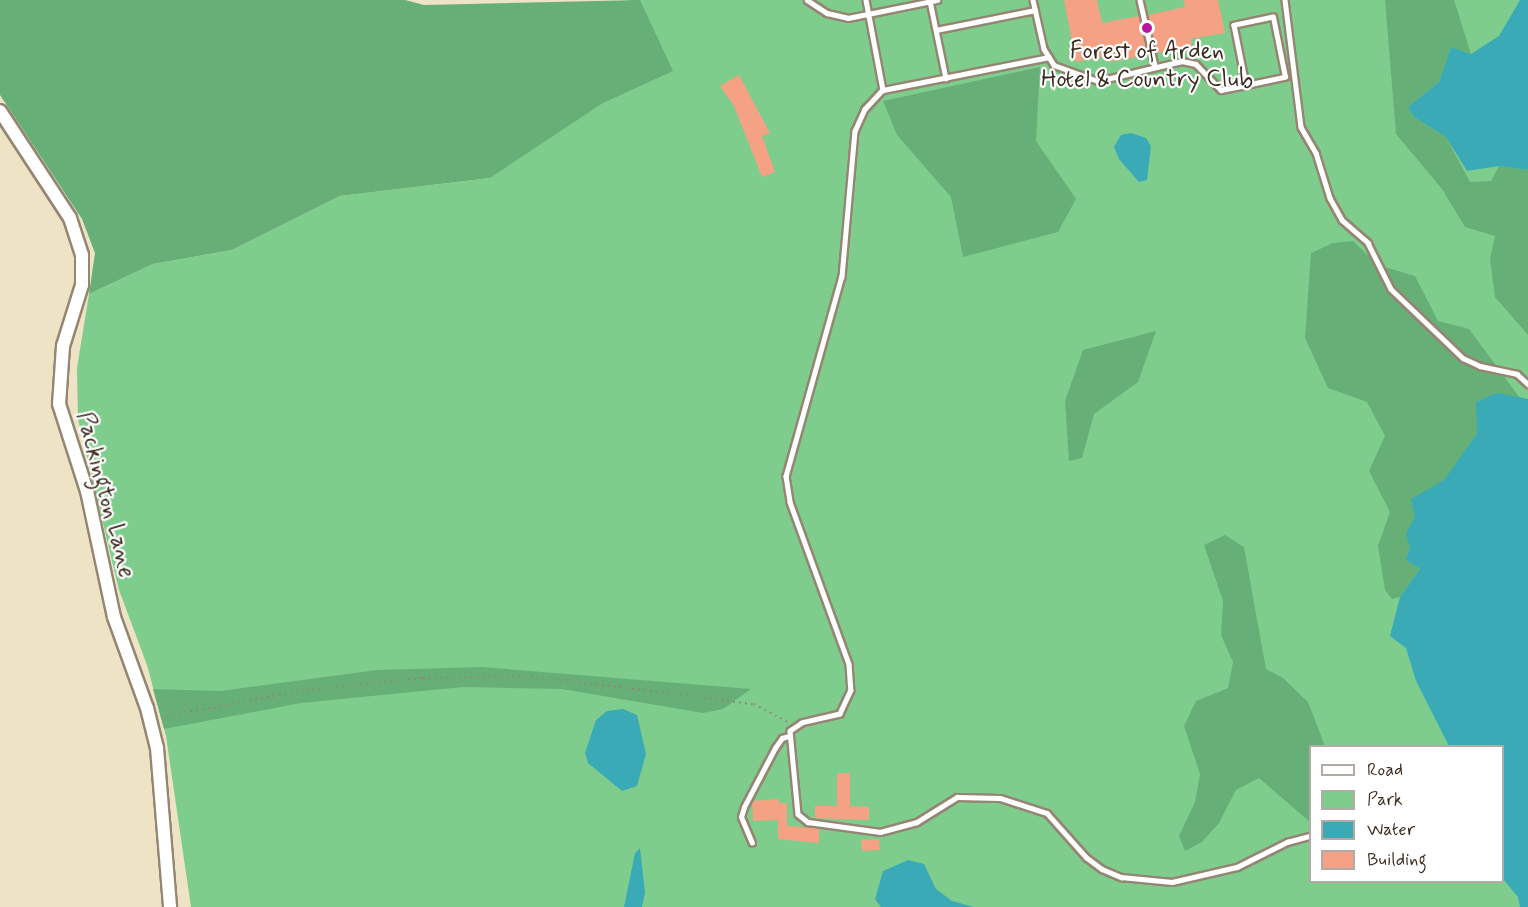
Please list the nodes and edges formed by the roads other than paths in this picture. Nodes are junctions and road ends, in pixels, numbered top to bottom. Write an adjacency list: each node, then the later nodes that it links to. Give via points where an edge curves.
1 (807, 0): 9 (lane, via 827,13 848,18)
2 (866, 0): 9 (lane)
3 (937, 0): 7 (lane)
4 (1033, 0): 8 (lane)
5 (1140, 0): 12 (lane)
6 (1285, 0): 17 (lane, via 1301,127 1317,153 1330,198 1342,220 1368,243 1391,289 1463,358 1517,374)
7 (930, 1): 9 (lane); 10 (lane)
8 (1035, 10): 10 (lane); 11 (lane)
9 (868, 14): 15 (lane)
10 (936, 30): 13 (lane)
11 (1049, 57): 12 (lane, via 1054,65 1098,81); 13 (lane)
12 (1155, 66): 14 (lane, via 1182,61 1196,64 1221,90)
13 (946, 78): 15 (lane)
14 (1246, 85): 14 (lane, via 1285,77 1273,17 1234,25)
15 (883, 90): 18 (lane, via 865,109 855,131 842,276 786,476 790,502 849,664 851,690 840,714 794,726)
16 (0, 111): 21 (street, Packington Lane, via 70,218 82,255 82,285 63,346 59,404 87,491 114,617 157,748)
17 (1528, 384)
18 (789, 736): 19 (lane, via 798,814 808,822 835,828 880,832 917,822 957,798 1000,798 1047,813 1086,857 1102,869 1121,877 1172,882 1237,867 1287,842); 20 (lane, via 775,748 744,807 741,817)
19 (1309, 836)
20 (752, 843)
21 (170, 907)

